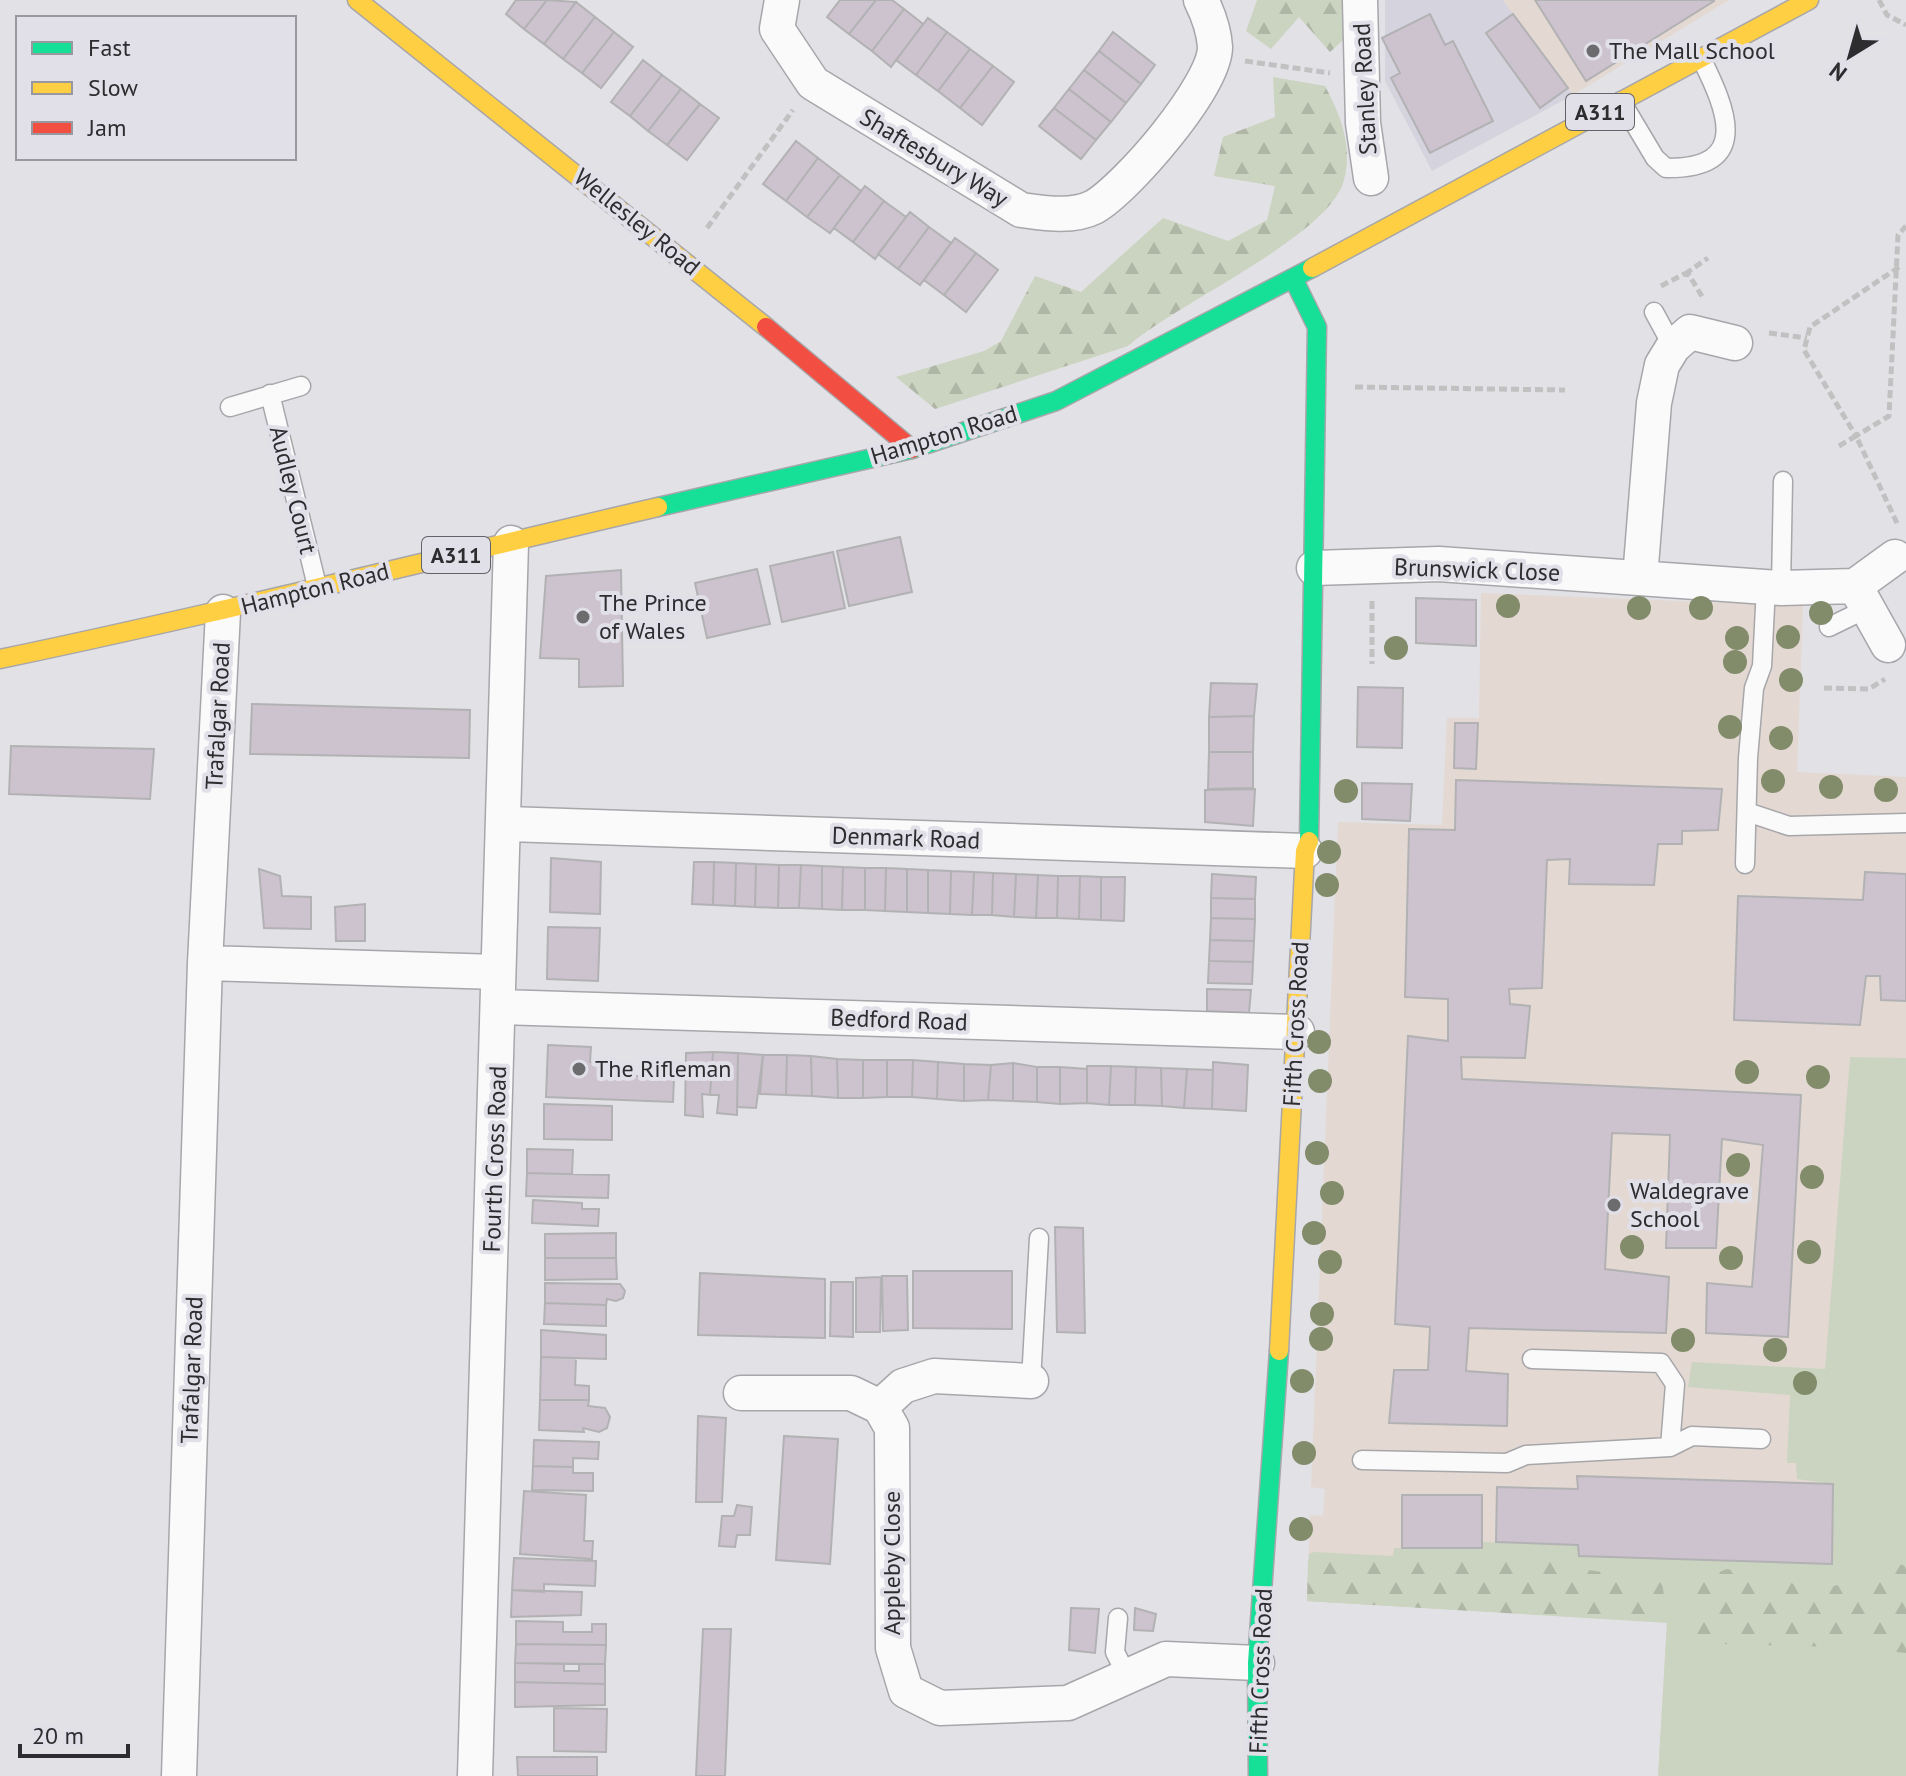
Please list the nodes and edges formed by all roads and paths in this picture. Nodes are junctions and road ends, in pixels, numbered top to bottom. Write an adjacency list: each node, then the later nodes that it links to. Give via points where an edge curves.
1 (357, 0): 14 (street, Wellesley Road)
2 (782, 0): 9 (street, Shaftesbury Way, via 777,29)
3 (1201, 0): 9 (street, Shaftesbury Way, via 1215,49 1201,89 1118,190 1091,208 1056,215 1021,210)
4 (1360, 0): 11 (street, Stanley Road, via 1363,123)
5 (1809, 0): 8 (street, Hampton Road / A311)
6 (1879, 0): 7 (path, via 1887,15)
7 (1906, 25)
8 (1701, 58): 10 (street, Hampton Road / A311); 10 (lane, via 1724,105 1727,124 1722,148 1708,163 1666,168)
9 (813, 83): 14 (path)
10 (1621, 101): 17 (street, Hampton Road / A311)
11 (1371, 178)
12 (1906, 226): 15 (path, via 1898,235)
13 (1708, 258): 16 (path)
14 (685, 259): 28 (street, Wellesley Road)
15 (1899, 267): 26 (path, via 1889,416); 26 (path, via 1810,327 1804,350)
16 (1684, 274)
17 (1293, 278): 22 (street, Fifth Cross Road, via 1317,327); 28 (street, Hampton Road / A311, via 1056,401)
18 (1654, 312): 20 (lane)
19 (1735, 343): 20 (street, via 1690,332)
20 (1673, 347): 34 (street, via 1662,365 1654,403)
21 (301, 386): 24 (lane)
22 (1318, 386): 23 (path); 33 (street, Fifth Cross Road)
23 (1565, 390)
24 (270, 394): 25 (lane); 35 (lane, Audley Court)
25 (230, 407)
26 (1856, 436): 27 (path); 31 (path, via 1905,540)
27 (1839, 446)
28 (912, 449): 30 (street, Hampton Road / A311)
29 (1783, 481): 36 (lane)
30 (511, 543): 35 (street, Hampton Road / A311); 46 (street, Fourth Cross Road)
31 (1895, 557): 37 (street)
32 (1372, 567): 33 (street, Brunswick Close); 34 (street, Brunswick Close, via 1439,564); 42 (path)
33 (1314, 568): 47 (street, Fifth Cross Road, via 1311,835)
34 (1640, 578): 36 (street, Brunswick Close)
35 (317, 586): 38 (street, Hampton Road / A311)
36 (1774, 588): 37 (street, Brunswick Close); 44 (lane, via 1754,688)
37 (1862, 597): 39 (lane); 41 (street)
38 (223, 612): 40 (street, Hampton Road / A311); 49 (street, Trafalgar Road)
39 (1829, 627)
40 (0, 659)
41 (1890, 660): 43 (path, via 1869,689)
42 (1372, 664)
43 (1824, 688)
44 (1747, 812): 45 (lane, via 1789,826); 48 (lane)
45 (1906, 823)
46 (506, 824): 47 (street, Denmark Road); 50 (street, Fourth Cross Road)
47 (1305, 851): 52 (street, Fifth Cross Road)
48 (1745, 864)
49 (205, 963): 50 (street); 64 (street, Trafalgar Road)
50 (498, 972): 51 (street, Fourth Cross Road)
51 (500, 1007): 52 (street, Bedford Road); 65 (street, Fourth Cross Road)
52 (1297, 1032): 62 (street, Fifth Cross Road)
53 (1039, 1238): 55 (lane)
54 (1532, 1359): 59 (lane, via 1661,1363 1675,1384)
55 (1031, 1381): 57 (street, via 934,1376 903,1386)
56 (741, 1393): 57 (street, via 851,1393)
57 (880, 1407): 63 (street, Appleby Close, via 892,1428 893,1648 906,1691 940,1708 1068,1703)
58 (1761, 1439): 59 (lane, via 1692,1436)
59 (1670, 1447): 60 (lane, via 1526,1455 1507,1463)
60 (1362, 1460)
61 (1118, 1618): 63 (lane, via 1115,1652)
62 (1257, 1663): 63 (street, Appleby Close, via 1166,1659); 66 (street, Fifth Cross Road)
63 (1127, 1676)
64 (179, 1776)
65 (475, 1776)
66 (1258, 1776)

